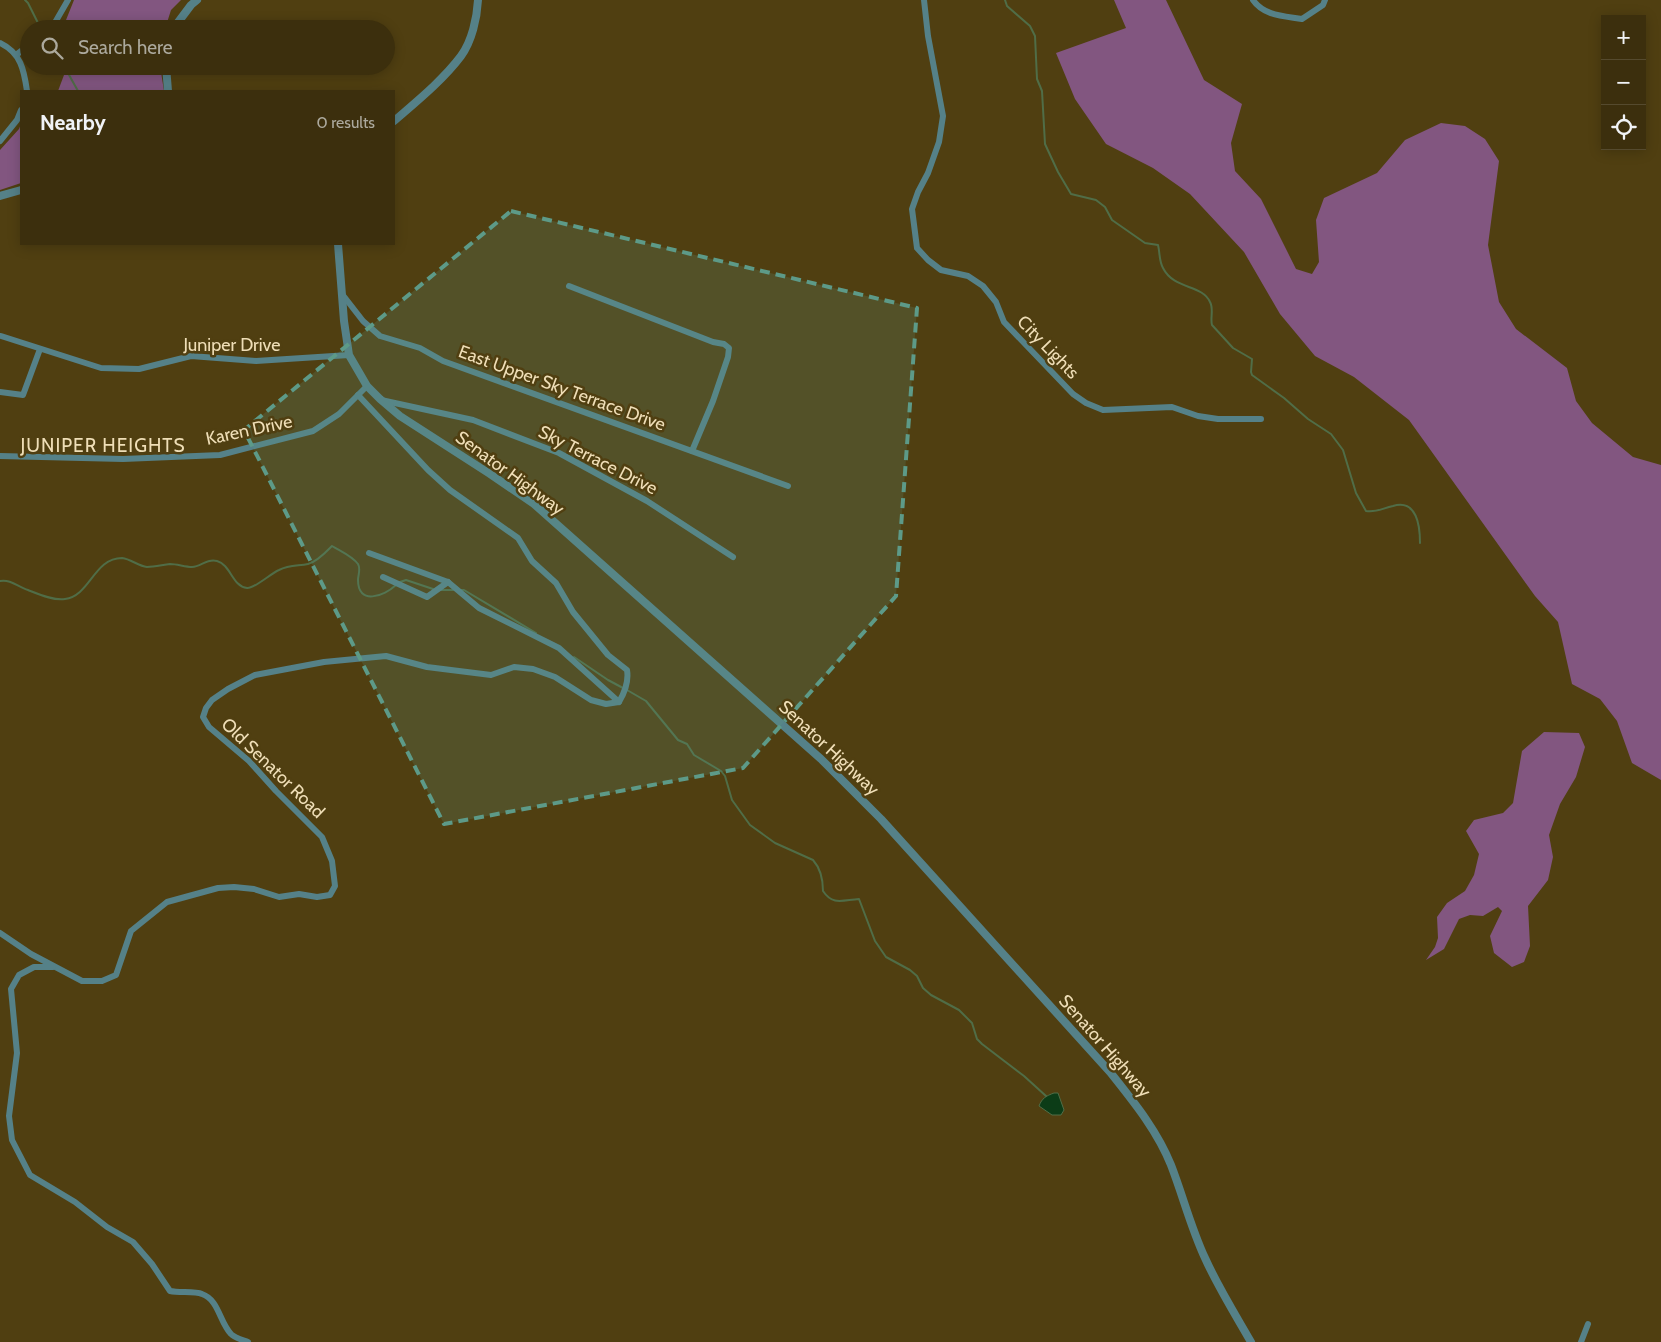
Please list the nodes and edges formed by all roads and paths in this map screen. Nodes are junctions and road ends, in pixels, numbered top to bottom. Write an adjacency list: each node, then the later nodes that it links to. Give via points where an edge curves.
1 (68, 0): 7 (street)
2 (197, 0): 8 (street)
3 (478, 0): 18 (street, via 474,24 462,54)
4 (924, 0): 32 (street, City Lights, via 943,116 939,142 912,209 917,248 942,270 968,276 983,286 996,302 1004,322 1073,394 1086,403 1103,410 1172,408 1218,419)
5 (1253, 0): 6 (street, via 1268,13 1302,19)
6 (1324, 2)
7 (57, 20)
8 (180, 20)
9 (0, 43): 11 (street)
10 (20, 52): 11 (street)
11 (16, 55): 12 (street)
12 (20, 63)
13 (25, 75): 15 (street)
14 (167, 75): 16 (street)
15 (27, 90)
16 (168, 90)
17 (20, 112): 19 (street)
18 (395, 120)
19 (0, 141)
20 (20, 190): 21 (street)
21 (0, 196)
22 (338, 245): 24 (street, Senator Highway)
23 (569, 286): 33 (street, via 729,348 713,401)
24 (342, 294): 27 (street, Senator Highway); 33 (street, East Upper Sky Terrace Drive, via 380,336 420,348 443,361)
25 (1, 336): 26 (street, Juniper Drive)
26 (40, 349): 27 (street, Juniper Drive, via 101,368 139,369 191,356 256,361); 29 (street, via 23,395)
27 (349, 355): 28 (street, Senator Highway)
28 (367, 386): 30 (street, Karen Drive); 31 (street, Senator Highway)
29 (0, 392)
30 (358, 395): 34 (street, Karen Drive, via 339,414 313,431 220,455 123,459); 40 (street, via 450,490 518,538 532,561 556,583 573,612 608,655 627,670 626,690)
31 (380, 399): 37 (street, Sky Terrace Drive, via 473,420 558,453 647,501); 45 (street, Senator Highway, via 400,416 534,504 821,759 881,819 1136,1104 1170,1163 1190,1223 1220,1289)
32 (1261, 419)
33 (692, 451): 35 (street, East Upper Sky Terrace Drive)
34 (0, 456)
35 (788, 486)
36 (369, 553): 39 (street)
37 (733, 557)
38 (383, 577): 39 (street, via 427,597)
39 (448, 582): 40 (street, via 479,608 560,648)
40 (619, 702): 42 (street, Old Senator Road, via 606,704 592,700 556,676 533,669 514,667 491,675 427,667 386,656 324,662 255,676 212,700 203,717 209,727 249,762 322,837 332,860 335,886 330,896 299,894 279,897 254,889 218,888 167,902 131,931 116,975 102,981 82,981)
41 (0, 933): 42 (street, Old Senator Road)
42 (57, 967): 44 (street, via 34,967 18,975 11,989 17,1053 9,1116 12,1140 30,1175 132,1242 170,1291 200,1293 213,1300 232,1335)
43 (1588, 1324): 46 (street)
44 (248, 1342)
45 (1252, 1342)
46 (1581, 1342)

